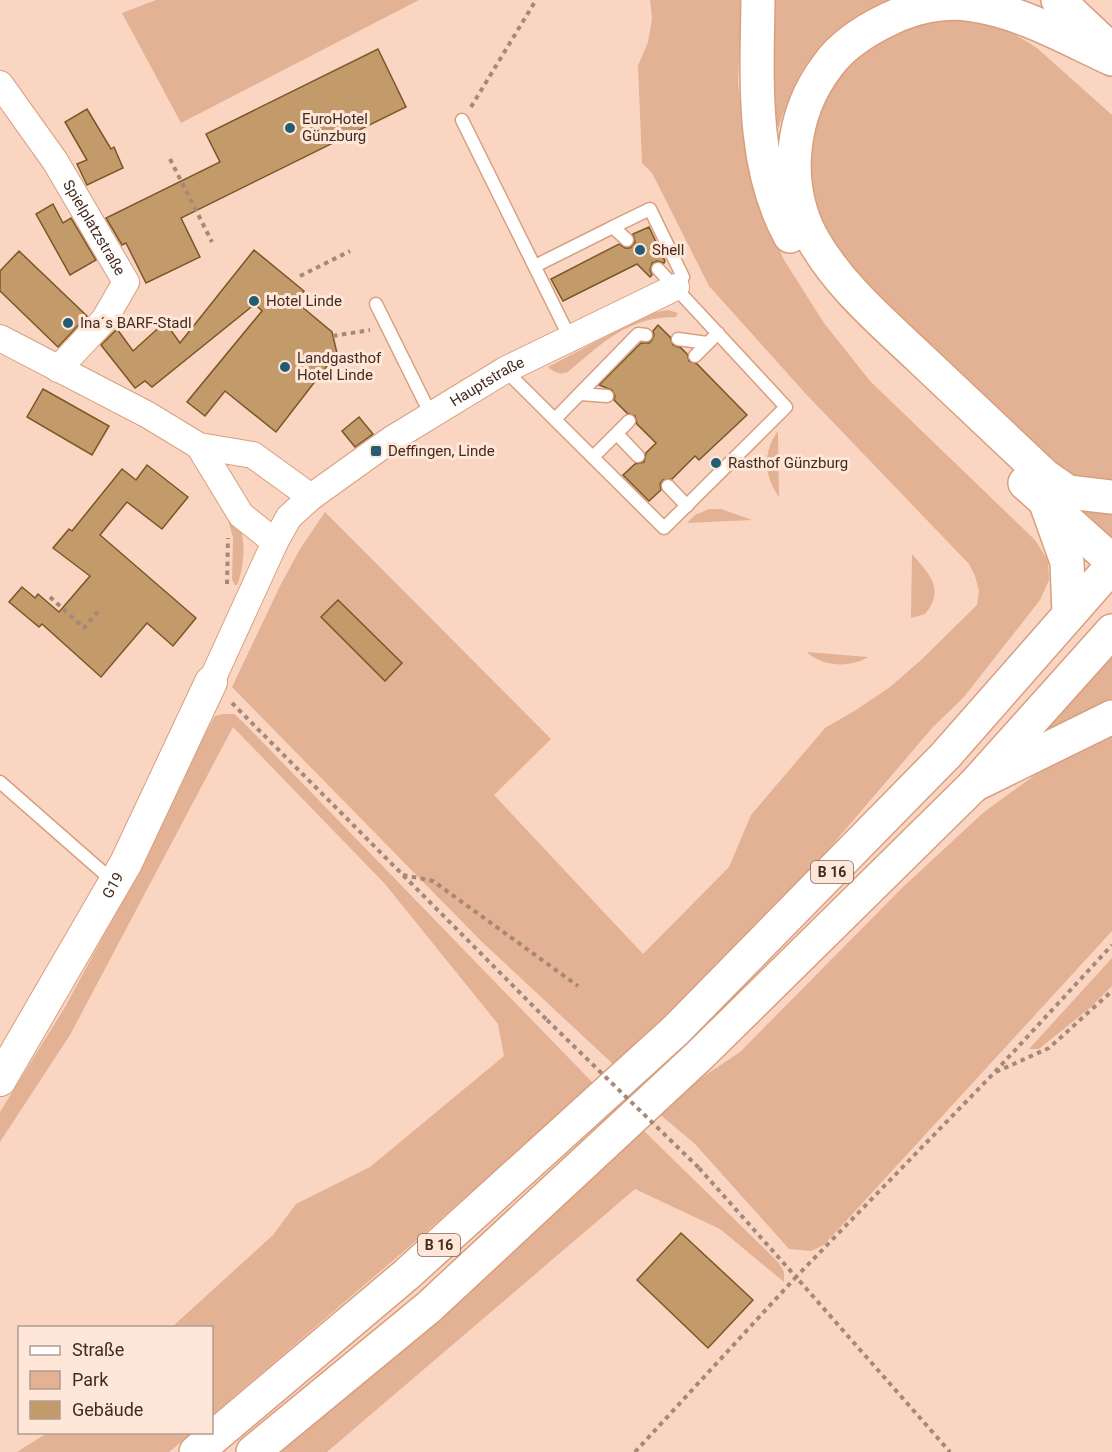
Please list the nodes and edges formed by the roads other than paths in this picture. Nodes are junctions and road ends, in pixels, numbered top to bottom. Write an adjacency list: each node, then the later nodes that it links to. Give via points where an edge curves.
1 (758, 0): 34 (main road, via 756,102 762,147 771,188 805,263 873,344)
2 (1058, 0): 3 (main road)
3 (1112, 50)
4 (1112, 59): 33 (main road, via 1022,19 972,4 938,4 908,10 874,26 828,64 802,115 794,172 798,202 829,266 881,321 1045,476 1068,492)
5 (0, 84): 20 (street, Spielplatzstraße, via 56,161 126,282 104,320)
6 (462, 120): 9 (lane)
7 (613, 227): 8 (lane); 9 (lane); 11 (lane, via 650,209 684,277)
8 (627, 240)
9 (535, 266): 16 (lane)
10 (657, 269): 11 (lane)
11 (676, 287): 13 (lane); 16 (street, Hauptstraße)
12 (376, 304): 24 (lane)
13 (718, 333): 18 (lane); 35 (lane, via 786,407)
14 (646, 335): 22 (lane, via 638,334)
15 (0, 338): 20 (street)
16 (570, 338): 21 (street, Hauptstraße)
17 (678, 339): 18 (lane)
18 (707, 343): 19 (lane)
19 (694, 356)
20 (58, 369): 28 (street)
21 (505, 370): 24 (street, Hauptstraße); 25 (lane)
22 (580, 393): 23 (lane); 25 (lane)
23 (607, 396)
24 (431, 415): 32 (street, Hauptstraße)
25 (555, 419): 30 (lane)
26 (629, 421): 27 (lane)
27 (617, 434): 29 (lane); 30 (lane)
28 (199, 446): 32 (street, via 253,455); 36 (street, via 241,515)
29 (638, 456)
30 (593, 457): 35 (lane, via 664,528)
31 (668, 486): 35 (lane)
32 (311, 497): 36 (street, Hauptstraße, via 290,517)
33 (1112, 497)
34 (1046, 502): 37 (main road); 39 (main road, via 1067,562)
35 (687, 506)
36 (275, 542): 41 (street, Hauptstraße)
37 (1112, 561)
38 (1112, 566): 39 (main road, B 16)
39 (1069, 614): 47 (main road, B 16, via 946,755 676,1030 406,1275)
40 (1112, 631): 44 (main road, B 16)
41 (211, 682): 45 (street, G19)
42 (1112, 717): 44 (main road)
43 (0, 782): 45 (lane)
44 (974, 785): 48 (main road, B 16, via 700,1055 429,1307)
45 (114, 882): 46 (street, G19)
46 (0, 1080)
47 (196, 1452)
48 (254, 1452)

